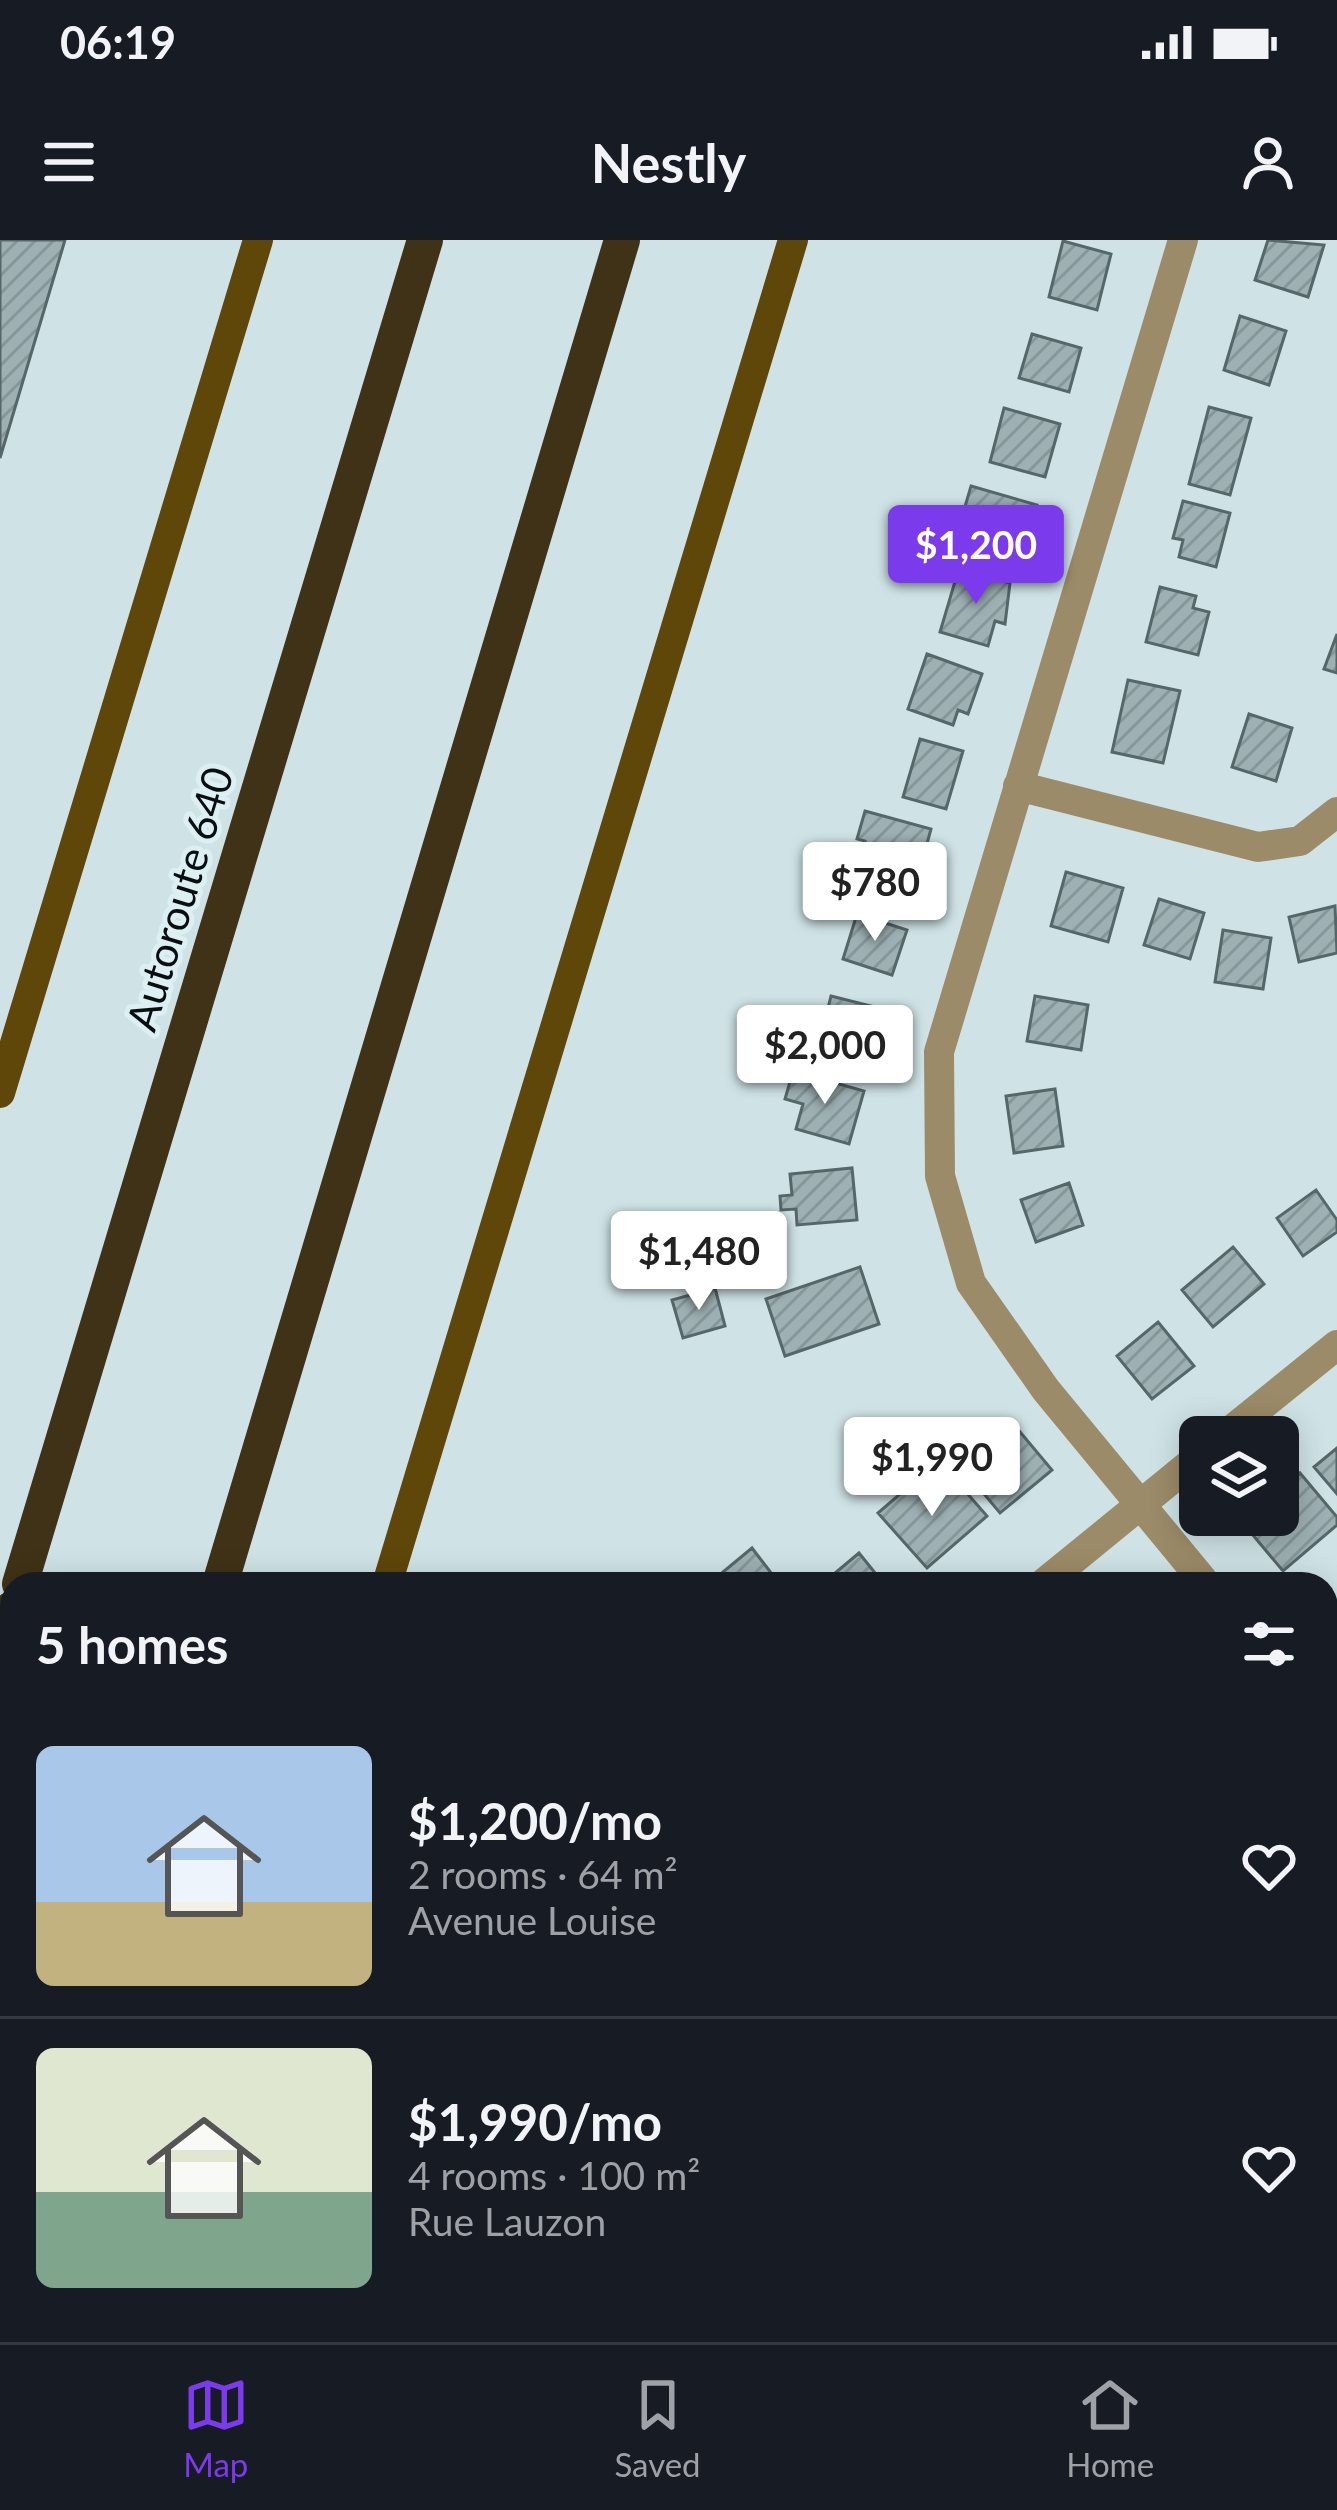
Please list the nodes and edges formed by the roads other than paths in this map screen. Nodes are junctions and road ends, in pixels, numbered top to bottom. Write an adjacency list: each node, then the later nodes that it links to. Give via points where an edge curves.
1 (258, 240): 8 (main road)
2 (425, 240): 13 (highway, Autoroute 640)
3 (622, 240): 14 (highway)
4 (793, 240): 15 (main road)
5 (1183, 240): 6 (street)
6 (1018, 786): 7 (street, via 1258,847 1300,841); 12 (street, via 939,1052 940,1176 971,1283)
7 (1337, 812)
8 (0, 1094)
9 (1337, 1345): 10 (street)
10 (1249, 1416)
11 (1179, 1472): 12 (street)
12 (1139, 1503): 16 (street); 17 (street)
13 (24, 1572)
14 (224, 1572)
15 (391, 1572)
16 (1057, 1572)
17 (1196, 1572)

